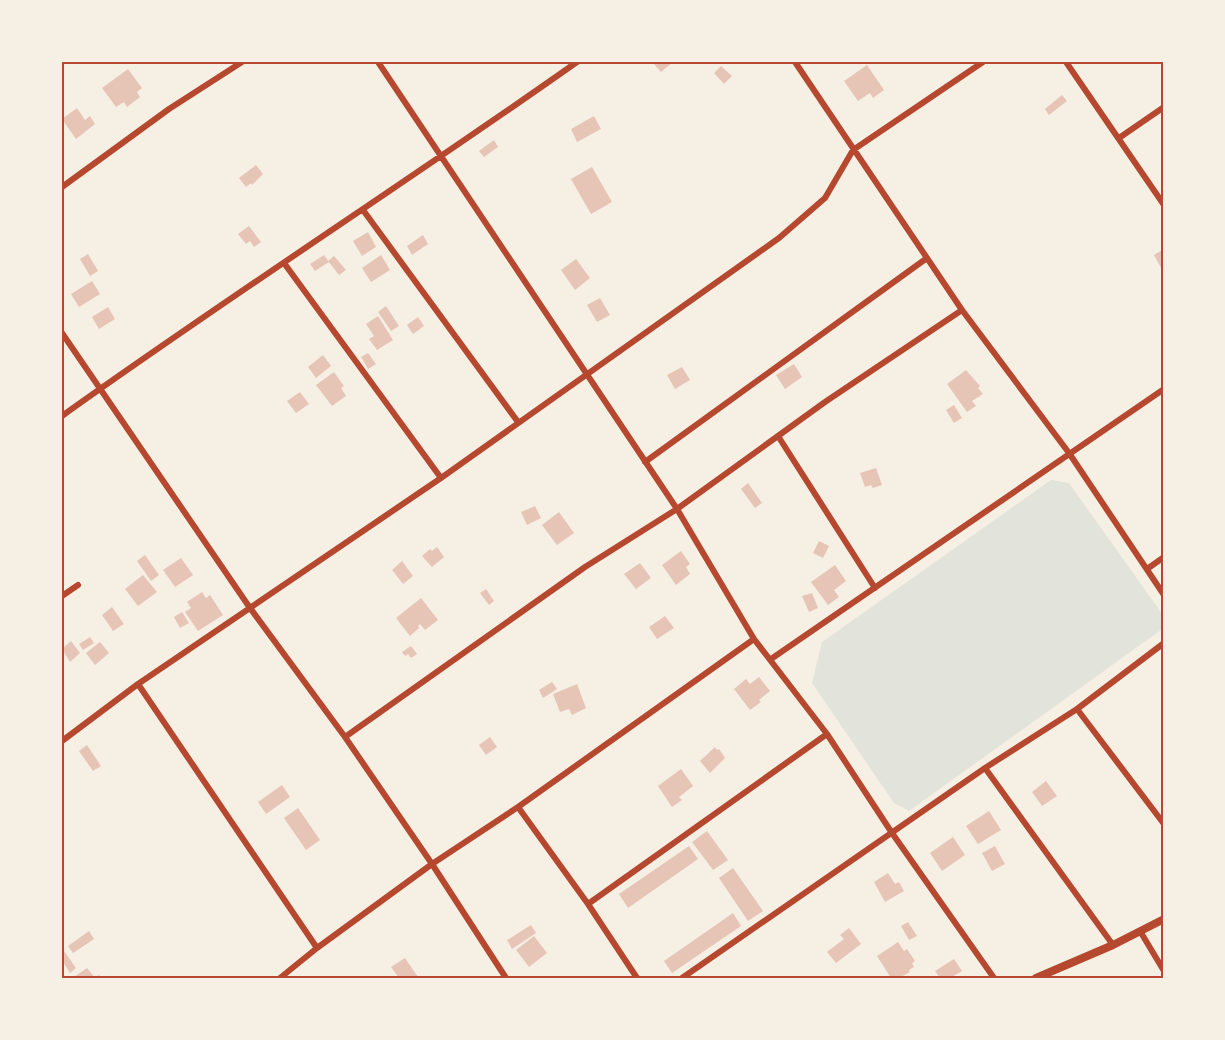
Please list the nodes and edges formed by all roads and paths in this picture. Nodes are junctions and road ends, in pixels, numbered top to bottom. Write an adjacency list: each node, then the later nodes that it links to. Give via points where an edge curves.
1 (242, 62): 11 (street)
2 (378, 62): 10 (street)
3 (577, 62): 10 (street)
4 (795, 62): 9 (street)
5 (983, 62): 9 (street)
6 (1066, 62): 8 (street)
7 (1164, 107): 8 (street)
8 (1119, 138): 12 (street)
9 (853, 150): 14 (street); 18 (street, via 825,198 779,238)
10 (442, 157): 13 (street); 18 (street)
11 (62, 187)
12 (1164, 205)
13 (363, 210): 15 (street); 22 (street)
14 (927, 258): 16 (street); 25 (street)
15 (284, 262): 19 (street); 26 (street)
16 (962, 310): 23 (street); 24 (street)
17 (62, 333): 19 (street)
18 (586, 375): 22 (street); 25 (street)
19 (100, 388): 21 (street); 34 (street)
20 (1164, 389): 24 (street)
21 (62, 416)
22 (518, 422): 26 (street)
23 (778, 436): 27 (street); 31 (street)
24 (1069, 453): 29 (street); 31 (street)
25 (645, 462): 27 (street)
26 (441, 478): 34 (street)
27 (676, 509): 35 (street); 41 (street, via 585,567)
28 (1164, 556): 29 (street)
29 (1146, 569): 32 (street)
30 (78, 585): 33 (street)
31 (875, 588): 37 (street)
32 (1164, 595)
33 (62, 596)
34 (250, 608): 38 (street); 41 (street)
35 (754, 639): 37 (street); 44 (street)
36 (1164, 644): 39 (street)
37 (771, 659): 40 (street)
38 (138, 684): 42 (street); 52 (street)
39 (1077, 709): 43 (street); 45 (street)
40 (827, 734): 46 (street); 48 (street)
41 (345, 737): 47 (street)
42 (62, 741)
43 (985, 768): 46 (street); 51 (street)
44 (518, 807): 47 (street); 48 (street)
45 (1164, 824)
46 (892, 832): 57 (street); 58 (street)
47 (432, 864): 52 (street); 55 (street)
48 (588, 904): 56 (street)
49 (1164, 919): 50 (street)
50 (1140, 931): 51 (street); 53 (street)
51 (1113, 945): 59 (street)
52 (317, 948): 54 (street)
53 (1164, 970)
54 (280, 978)
55 (506, 978)
56 (637, 978)
57 (682, 978)
58 (994, 978)
59 (1036, 978)

